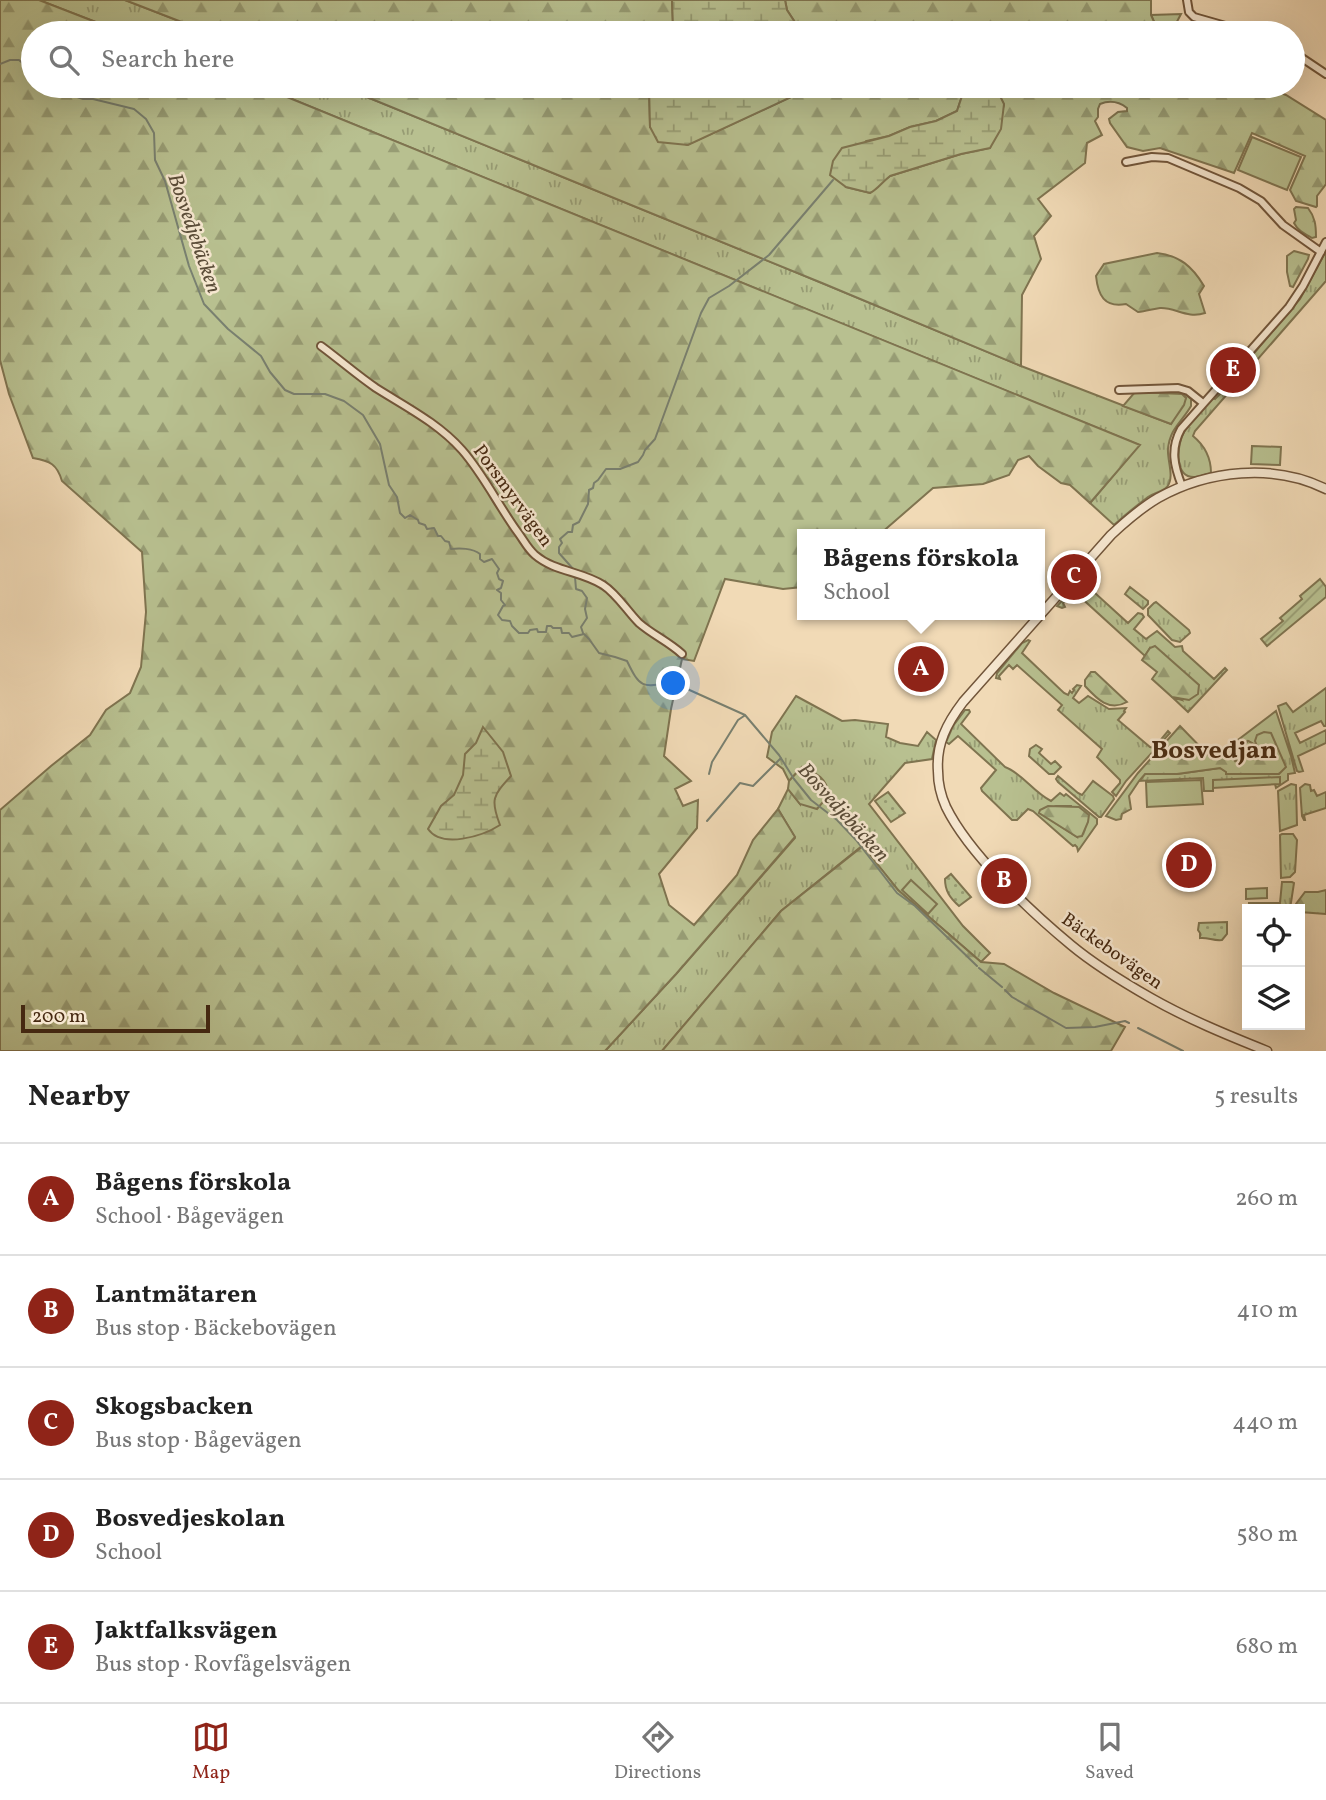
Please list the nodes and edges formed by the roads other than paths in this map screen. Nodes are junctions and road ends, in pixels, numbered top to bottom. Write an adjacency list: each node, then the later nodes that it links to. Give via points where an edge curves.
1 (1186, 0): 2 (street, via 1194,17)
2 (1208, 21)
3 (1305, 60): 4 (street)
4 (1326, 74)
5 (1126, 162): 7 (street, via 1168,158 1239,188)
6 (1326, 242): 7 (street)
7 (1321, 252): 10 (street, via 1289,307)
8 (321, 346): 15 (street, Porsmyrvägen, via 450,437 477,468 532,552 557,569 603,585 641,624)
9 (1119, 390): 10 (street, via 1178,388)
10 (1203, 403): 11 (street, via 1175,442 1173,458)
11 (1182, 486): 12 (street, via 1215,476 1251,473 1293,477); 13 (street, Bäckebovägen, via 1128,519)
12 (1326, 489)
13 (1045, 609)
14 (1036, 620): 16 (street, Bäckebovägen, via 963,702 943,736 939,780 950,814 1017,895 1062,937 1149,997 1206,1027)
15 (682, 654)
16 (1267, 1051)

